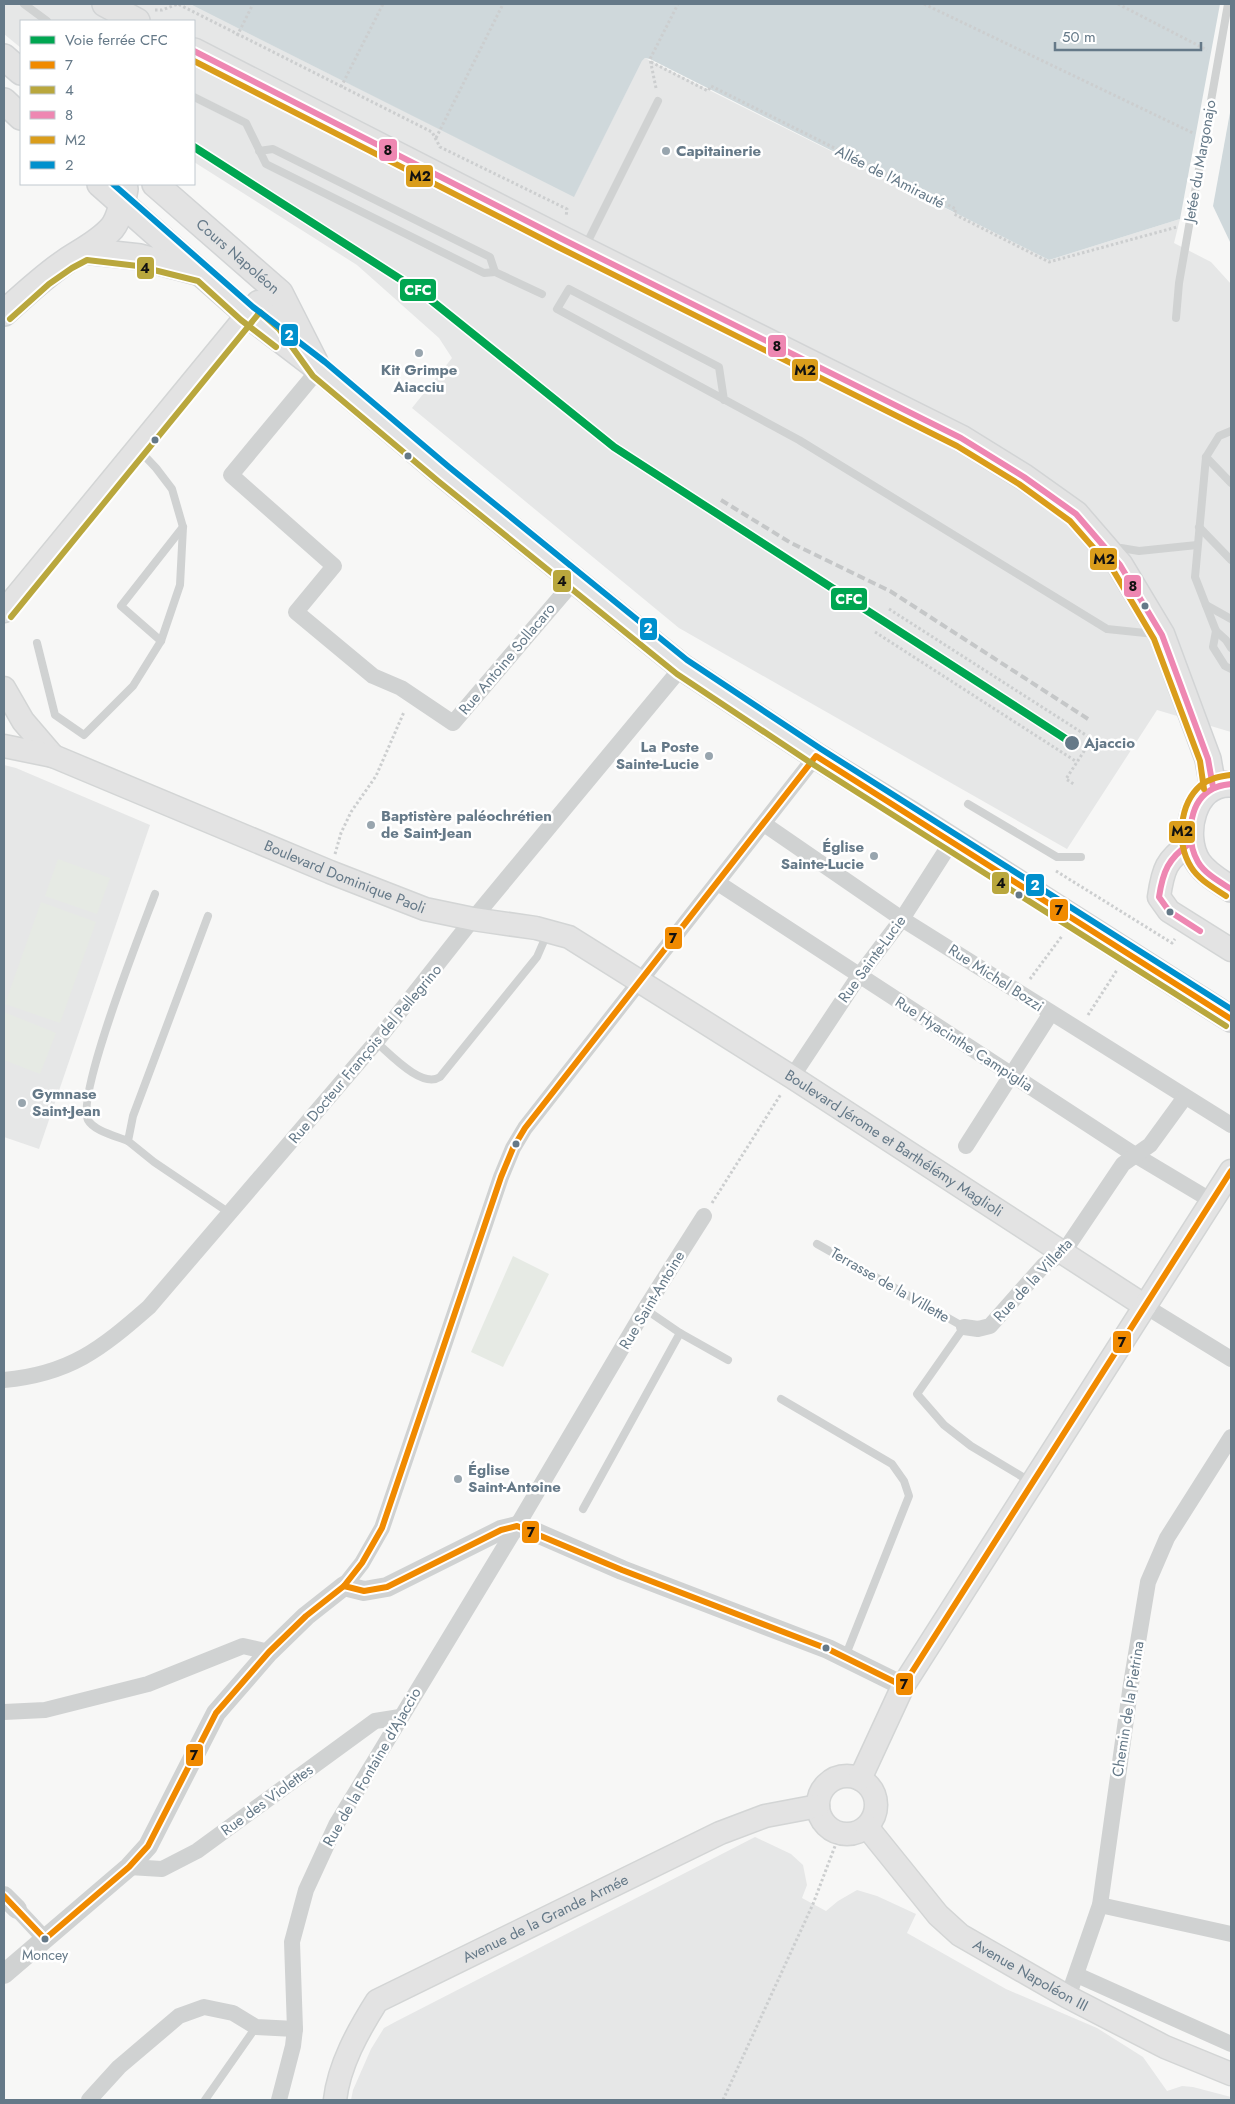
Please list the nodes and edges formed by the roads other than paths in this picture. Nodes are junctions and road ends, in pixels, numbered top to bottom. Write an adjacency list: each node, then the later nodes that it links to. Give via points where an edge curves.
1 (24, 4): 5 (lane)
2 (105, 4): 4 (main road)
3 (1228, 4): 24 (lane, Jetée du Margonajo, via 1179,283)
4 (143, 16)
5 (46, 20)
6 (195, 51): 17 (main road)
7 (4, 57): 8 (main road)
8 (20, 71)
9 (195, 98): 13 (lane, via 246,123)
10 (4, 101): 12 (main road)
11 (658, 101): 17 (lane)
12 (20, 115)
13 (259, 151): 19 (lane, via 266,164 484,273); 19 (lane, via 273,149 490,257)
14 (103, 185): 16 (main road, Cours Napoléon)
15 (156, 185): 25 (main road, Cours Napoléon, via 280,293)
16 (124, 193): 18 (main road, via 113,227); 20 (main road, Cours Napoléon)
17 (572, 245): 34 (main road, via 961,438 1076,514)
18 (85, 251): 20 (main road, via 140,257); 22 (main road, via 43,278)
19 (495, 272): 21 (lane)
20 (202, 273): 23 (main road, Cours Napoléon)
21 (542, 294)
22 (4, 313)
23 (247, 314): 25 (main road, Cours Napoléon); 28 (main road)
24 (1176, 318)
25 (318, 369): 36 (main road, Cours Napoléon); 36 (street, Rue Antoine Sollacaro, via 231,475 334,566 296,612 373,676 402,688 453,723)
26 (724, 400): 26 (lane, via 719,367 569,289 557,309); 41 (lane, via 799,440 1107,629)
27 (1231, 431): 29 (lane, via 1219,436)
28 (138, 449): 32 (lane, via 172,490); 38 (main road)
29 (1206, 457): 30 (lane); 31 (lane)
30 (1231, 484)
31 (1199, 526): 33 (lane); 35 (lane)
32 (183, 528): 42 (lane, via 180,585); 42 (lane, via 120,606)
33 (1197, 545): 34 (lane); 37 (lane, via 1195,577)
34 (1117, 553): 41 (main road)
35 (1231, 560)
36 (574, 581): 45 (main road, Cours Napoléon)
37 (1206, 605): 39 (lane); 40 (lane)
38 (4, 611)
39 (1231, 619)
40 (1216, 631): 44 (lane); 46 (lane, via 1213,647 1225,666)
41 (1162, 635): 51 (main road, via 1208,759)
42 (161, 641): 43 (lane, via 133,686 84,734 55,715)
43 (37, 643)
44 (1231, 648)
45 (682, 668): 50 (main road, Cours Napoléon); 61 (street, Rue Docteur François del Pellegrino)
46 (1231, 669)
47 (4, 688): 49 (main road, via 23,721)
48 (4, 746): 49 (main road, Boulevard Dominique Paoli)
49 (53, 756): 61 (main road, Boulevard Dominique Paoli, via 425,909)
50 (816, 756): 53 (street); 54 (main road, Cours Napoléon)
51 (1222, 785): 55 (main road, via 1203,796 1195,810 1190,825)
52 (968, 804): 56 (lane, via 1057,857)
53 (764, 824): 57 (street); 62 (street, Rue Michel Bozzi)
54 (952, 841): 62 (street, Rue Sainte-Lucie); 68 (main road, Cours Napoléon)
55 (1190, 843): 58 (main road, via 1208,874); 64 (main road, via 1175,854 1163,872 1159,897 1169,911)
56 (1081, 857)
57 (718, 883): 65 (street, Rue Hyacinthe Campiglia); 66 (street)
58 (1231, 889)
59 (155, 894): 74 (lane, via 96,1057 88,1094 88,1121)
60 (208, 916): 74 (lane, via 133,1116)
61 (473, 919): 63 (main road, Boulevard Dominique Paoli); 69 (street, Rue Docteur François del Pellegrino)
62 (902, 919): 65 (street, Rue Sainte-Lucie); 67 (street, Rue Michel Bozzi)
63 (548, 932): 66 (main road, Boulevard Dominique Paoli, via 585,945); 69 (lane, via 537,957 440,1077 427,1080 416,1075)
64 (1231, 950)
65 (859, 976): 70 (street, Rue Hyacinthe Campiglia); 71 (street, Rue Sainte-Lucie)
66 (640, 982): 71 (main road, Boulevard Jérome et Barthélémy Maglioli); 95 (street, via 525,1128 513,1148 382,1528)
67 (1051, 1013): 70 (street); 72 (street, Rue Michel Bozzi)
68 (1231, 1019)
69 (376, 1042): 79 (street, Rue Docteur François del Pellegrino)
70 (1011, 1075): 75 (street); 76 (street, Rue Hyacinthe Campiglia)
71 (792, 1077): 82 (main road, Boulevard Jérome et Barthélémy Maglioli)
72 (1185, 1097): 73 (street, Rue Michel Bozzi); 76 (street, Rue de la Villetta, via 1155,1139)
73 (1231, 1125)
74 (128, 1141): 79 (lane)
75 (966, 1146)
76 (1135, 1155): 78 (street, Rue Hyacinthe Campiglia); 82 (street, Rue de la Villetta, via 1123,1164)
77 (1231, 1171): 78 (main road)
78 (1212, 1201): 83 (main road)
79 (231, 1214): 89 (street, Rue Docteur François del Pellegrino, via 150,1307 115,1337 72,1364 48,1373)
80 (704, 1216): 84 (street, Rue Saint-Antoine)
81 (817, 1244): 85 (lane, Terrasse de la Villette)
82 (1062, 1252): 83 (main road, Boulevard Jérome et Barthélémy Maglioli); 85 (street, Rue de la Villetta, via 1044,1265 990,1326 978,1329)
83 (1145, 1306): 87 (street); 92 (main road)
84 (645, 1309): 86 (lane); 94 (street, Rue Saint-Antoine)
85 (964, 1327): 92 (lane, via 917,1394 944,1426)
86 (680, 1333): 88 (lane); 93 (lane)
87 (1231, 1359)
88 (728, 1360)
89 (4, 1380)
90 (781, 1399): 97 (lane, via 892,1464 904,1481 909,1496)
91 (1231, 1437): 106 (street, Chemin de la Pietrina, via 1167,1538 1148,1582)
92 (1032, 1484): 98 (main road)
93 (583, 1509)
94 (517, 1526): 95 (street, via 501,1530 388,1587 364,1591); 97 (street); 100 (street, Rue de la Fontaine d'Ajaccio)
95 (344, 1586): 96 (street, via 306,1616)
96 (269, 1652): 99 (street, via 243,1646 148,1684 45,1710); 104 (street, via 216,1713 148,1846)
97 (845, 1657): 98 (street)
98 (904, 1686): 101 (main road)
99 (4, 1712)
100 (400, 1718): 104 (street, Rue des Violettes, via 375,1721 197,1851 162,1869); 114 (street, Rue de la Fontaine d'Ajaccio, via 336,1824 306,1890 292,1942)
101 (860, 1779): 102 (main road, via 851,1776 832,1781 824,1787); 103 (main road, via 872,1790 876,1805)
102 (818, 1806): 103 (main road, via 820,1815 832,1830 850,1834); 120 (main road, Avenue de la Grande Armée, via 765,1816 720,1833 377,2001 359,2028 337,2085)
103 (866, 1827): 112 (main road, Avenue Napoléon III, via 938,1915 960,1935)
104 (129, 1867): 108 (street)
105 (10, 1903): 108 (street)
106 (1100, 1905): 107 (street); 110 (street, Chemin de la Pietrina)
107 (1231, 1934)
108 (45, 1939): 109 (street)
109 (4, 1974)
110 (1077, 1975): 111 (street); 112 (street, Chemin de la Pietrina)
111 (1094, 1982): 112 (street); 115 (street)
112 (1076, 2002): 116 (main road, Avenue Napoléon III, via 1165,2047)
113 (256, 2027): 114 (street); 117 (street, via 233,2013 204,2007 179,2016 120,2067); 118 (lane)
114 (294, 2030): 119 (street, Rue de la Fontaine d'Ajaccio)
115 (1231, 2044)
116 (1231, 2074)
117 (88, 2100)
118 (205, 2100)
119 (279, 2100)
120 (335, 2100)

